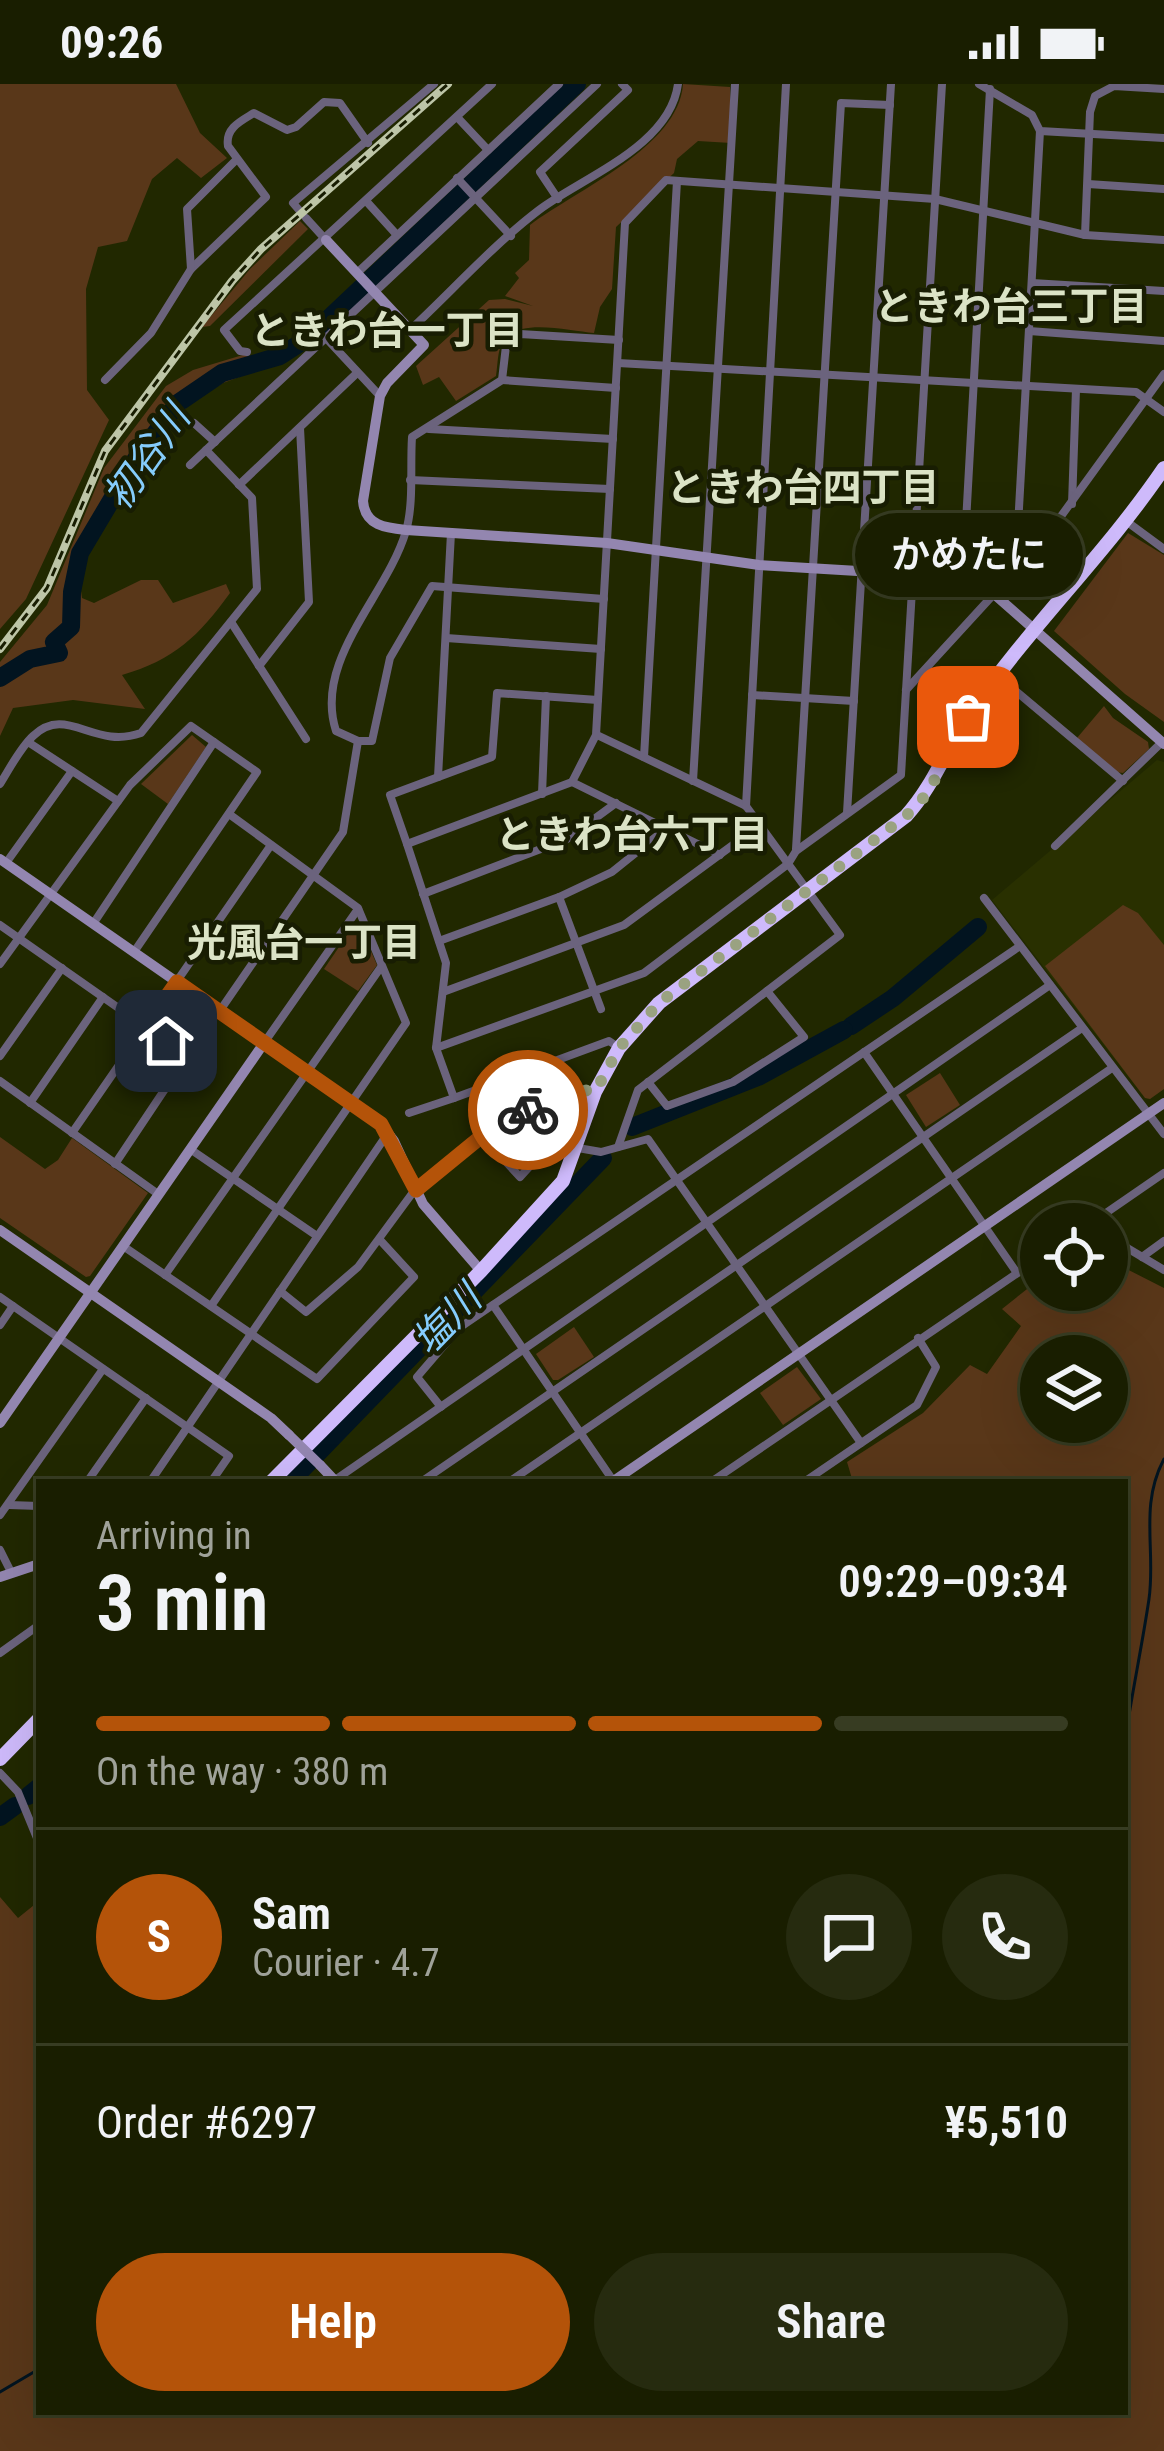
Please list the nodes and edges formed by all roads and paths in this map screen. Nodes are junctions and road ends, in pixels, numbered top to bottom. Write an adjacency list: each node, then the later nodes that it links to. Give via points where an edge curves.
1 (434, 84): 19 (street)
2 (492, 84): 15 (street)
3 (560, 84): 20 (street)
4 (597, 84): 30 (street)
5 (622, 84): 31 (street, via 628,90 540,172)
6 (678, 84): 31 (street, via 668,115 613,166)
7 (735, 84): 24 (street)
8 (786, 84): 26 (street)
9 (891, 84): 14 (street)
10 (942, 84): 32 (street)
11 (980, 84): 12 (street)
12 (990, 89): 16 (street, via 1032,115); 34 (street)
13 (1164, 89): 17 (street, via 1114,86 1095,96)
14 (890, 105): 28 (street, via 841,103); 29 (street)
15 (458, 117): 20 (street); 33 (street)
16 (1040, 131): 17 (street); 35 (street)
17 (1090, 134): 18 (street); 25 (street)
18 (1164, 138)
19 (368, 142): 21 (street, via 340,103 324,102 287,130 254,113 241,121 227,138); 39 (street, via 293,203)
20 (488, 150): 22 (street)
21 (237, 159): 41 (street, via 187,209); 41 (street, via 266,197)
22 (458, 178): 30 (street); 36 (street)
23 (677, 181): 24 (street); 49 (street, via 666,180 625,223); 53 (street)
24 (729, 184): 26 (street); 54 (street)
25 (1088, 184): 27 (street); 37 (street)
26 (780, 187): 28 (street); 55 (street)
27 (1164, 188)
28 (836, 193): 29 (street); 58 (street)
29 (884, 196): 32 (street); 59 (street)
30 (476, 198): 38 (street); 45 (street)
31 (558, 199): 38 (street)
32 (935, 199): 34 (street); 62 (street)
33 (368, 202): 36 (street); 39 (street)
34 (983, 210): 35 (street); 63 (street)
35 (1035, 221): 37 (street); 43 (street)
36 (396, 234): 42 (street)
37 (1085, 235): 40 (street)
38 (511, 236): 46 (street)
39 (326, 239): 42 (street); 51 (street, via 224,330)
40 (1164, 240)
41 (191, 269): 60 (street, via 152,333)
42 (357, 273): 45 (street)
43 (1032, 283): 44 (street); 47 (street)
44 (1164, 291)
45 (374, 292): 46 (street); 48 (street)
46 (410, 330): 67 (street, via 424,345)
47 (1029, 331): 50 (street); 64 (street)
48 (326, 338): 56 (street); 74 (street)
49 (619, 340): 52 (street); 61 (street, via 520,334 506,346)
50 (1164, 341)
51 (247, 352)
52 (617, 363): 53 (street); 65 (street)
53 (667, 366): 54 (street); 87 (street)
54 (718, 369): 55 (street); 88 (street)
55 (770, 372): 58 (street); 89 (street)
56 (357, 373): 67 (street); 71 (street)
57 (1164, 374): 68 (street)
58 (825, 375): 59 (street); 90 (street)
59 (873, 378): 62 (street); 91 (street)
60 (105, 380)
61 (502, 380): 65 (street); 72 (street)
62 (924, 381): 63 (street); 92 (street)
63 (974, 383): 64 (street); 93 (street)
64 (1026, 386): 66 (street); 95 (street)
65 (616, 388): 73 (street)
66 (1076, 389): 68 (street); 81 (street)
67 (380, 396): 83 (street, via 363,506 374,523)
68 (1146, 399): 69 (street); 81 (street)
69 (1164, 412)
70 (194, 424): 74 (street)
71 (300, 428): 79 (street); 104 (street, via 309,602)
72 (424, 429): 73 (street); 78 (street, via 412,437)
73 (613, 439): 80 (street)
74 (215, 442): 75 (street)
75 (206, 450): 76 (street); 79 (street)
76 (190, 465)
77 (1162, 474): 82 (highway)
78 (410, 480): 80 (street); 83 (street)
79 (239, 484): 100 (street, via 252,497 257,590)
80 (610, 489): 85 (street)
81 (1072, 505): 95 (street)
82 (1126, 521): 86 (street); 96 (highway)
83 (406, 530): 84 (street); 114 (street, via 343,648 332,719 336,731)
84 (451, 533): 85 (street); 97 (street)
85 (607, 543): 87 (street); 99 (street)
86 (1164, 549)
87 (656, 550): 88 (street); 118 (street)
88 (707, 557): 89 (street); 121 (street)
89 (759, 565): 90 (street); 107 (street)
90 (813, 568): 91 (street); 109 (street)
91 (862, 571): 92 (street); 111 (street)
92 (913, 574): 93 (street); 106 (street)
93 (963, 577): 94 (street)
94 (983, 578): 95 (street); 98 (street)
95 (1015, 580): 96 (street)
96 (1077, 584): 101 (highway)
97 (448, 587): 99 (street); 102 (street); 114 (street, via 432,586 421,604 390,658 372,741)
98 (994, 594): 101 (street); 106 (street)
99 (604, 599): 103 (street)
100 (231, 622): 104 (street); 115 (street, via 141,733 120,740 51,724)
101 (1037, 631): 105 (highway); 117 (street)
102 (446, 638): 103 (street); 120 (street)
103 (601, 650): 110 (street)
104 (259, 666): 113 (street)
105 (999, 677): 122 (street); 141 (highway, via 927,794)
106 (906, 691): 130 (street, via 901,775)
107 (752, 695): 109 (street); 128 (street)
108 (546, 696): 110 (street); 120 (street, via 497,693 492,757); 125 (street)
109 (805, 698): 111 (street); 136 (street)
110 (598, 700): 112 (street)
111 (854, 701): 130 (street)
112 (596, 735): 118 (street); 123 (street)
113 (306, 739)
114 (358, 741): 140 (street, via 343,832)
115 (28, 742): 119 (street); 124 (street)
116 (214, 742): 126 (street, via 191,726); 129 (street, via 257,772); 147 (street)
117 (1163, 742): 122 (street)
118 (644, 757): 121 (street)
119 (72, 771): 126 (street); 138 (street)
120 (438, 777): 133 (street, via 390,795)
121 (693, 781): 128 (street)
122 (1123, 781): 135 (street)
123 (572, 782): 125 (street); 127 (street)
124 (0, 784)
125 (542, 794): 133 (street)
126 (118, 801): 142 (street)
127 (616, 803): 132 (street); 143 (street, via 567,839)
128 (746, 806): 131 (street)
129 (229, 814): 134 (street); 153 (street)
130 (847, 814): 136 (street)
131 (760, 824): 137 (street); 139 (street)
132 (668, 827): 137 (street); 144 (street, via 612,872)
133 (407, 844): 143 (street)
134 (271, 845): 140 (street); 157 (street)
135 (1055, 846)
136 (796, 851): 139 (street)
137 (720, 854): 151 (street, via 624,926)
138 (3, 861): 142 (street)
139 (788, 864): 141 (street); 159 (street, via 644,973)
140 (314, 875): 146 (street); 164 (street)
141 (808, 890): 160 (street, via 840,935); 169 (highway, via 659,1003)
142 (50, 894): 147 (street); 149 (street)
143 (423, 894): 150 (street)
144 (560, 897): 150 (street); 151 (street)
145 (984, 898): 152 (street)
146 (358, 908): 155 (street); 167 (street)
147 (93, 924): 153 (street)
148 (0, 925): 149 (street)
149 (19, 938): 154 (street); 156 (street)
150 (439, 941): 161 (street)
151 (577, 942): 159 (street); 161 (street)
152 (1020, 946): 158 (street); 170 (street)
153 (134, 952): 157 (street)
154 (0, 964)
155 (382, 966): 173 (street); 180 (street, via 406,1023)
156 (62, 968): 162 (street); 171 (street)
157 (177, 982): 164 (street); 165 (street)
158 (1050, 985): 166 (street); 177 (street)
159 (595, 991): 163 (street); 168 (street)
160 (767, 991): 175 (street); 175 (street, via 804,1037 733,1082 667,1106)
161 (443, 992): 168 (street)
162 (103, 997): 165 (street); 179 (street)
163 (601, 1009)
164 (219, 1012): 167 (street)
165 (146, 1026): 185 (street); 193 (street, via 187,1055)
166 (1082, 1028): 172 (street); 189 (street)
167 (264, 1042): 173 (street); 191 (street)
168 (436, 1048): 178 (street)
169 (619, 1048): 176 (highway); 178 (street, via 609,1041)
170 (864, 1052): 177 (street); 197 (street)
171 (0, 1056)
172 (1112, 1068): 184 (street); 196 (street)
173 (308, 1072): 180 (street); 195 (street)
174 (0, 1081): 179 (street)
175 (648, 1082): 190 (street)
176 (595, 1092): 182 (street, via 566,1087); 192 (highway)
177 (893, 1094): 189 (street); 202 (street)
178 (454, 1098): 183 (street)
179 (30, 1103): 185 (street)
180 (351, 1103): 186 (street); 201 (street)
181 (1164, 1103): 184 (street)
182 (530, 1108): 188 (street); 188 (street, via 550,1144 520,1177)
183 (409, 1113)
184 (1149, 1113): 187 (street); 203 (street)
185 (72, 1133): 193 (street)
186 (388, 1133): 198 (street); 205 (street)
187 (1164, 1134)
188 (482, 1136): 198 (street)
189 (923, 1137): 196 (street); 211 (street)
190 (618, 1147): 192 (street); 197 (street, via 648,1139)
191 (190, 1148): 195 (street); 199 (street)
192 (578, 1148): 212 (highway, via 563,1181)
193 (115, 1164): 199 (street)
194 (1164, 1173): 200 (street)
195 (233, 1178): 201 (street); 216 (street)
196 (951, 1178): 203 (street); 223 (street)
197 (677, 1180): 202 (street); 220 (street)
198 (416, 1190): 206 (street); 212 (street)
199 (158, 1194): 208 (street)
200 (1120, 1203)
201 (278, 1209): 205 (street); 222 (street)
202 (707, 1223): 211 (street); 228 (street)
203 (984, 1226): 215 (street); 229 (street)
204 (1, 1232): 218 (street)
205 (317, 1236): 217 (street)
206 (380, 1240): 217 (street, via 306,1312); 225 (street, via 414,1277 317,1379)
207 (1164, 1241): 210 (street)
208 (122, 1246): 216 (street); 218 (street)
209 (1128, 1249): 210 (street)
210 (1142, 1257): 213 (street)
211 (736, 1265): 223 (street); 232 (street)
212 (481, 1270): 243 (highway)
213 (1164, 1270)
214 (1020, 1271): 215 (street)
215 (1017, 1273): 227 (street)
216 (165, 1275): 222 (street)
217 (280, 1291): 225 (street)
218 (91, 1292): 226 (street); 231 (street)
219 (0, 1297): 221 (street)
220 (493, 1305): 228 (street); 235 (street, via 459,1328 417,1377)
221 (13, 1306): 224 (street); 226 (street)
222 (211, 1306): 225 (street)
223 (765, 1306): 229 (street); 238 (street)
224 (0, 1325)
225 (251, 1334): 231 (street)
226 (59, 1338): 230 (street); 236 (street)
227 (918, 1338): 234 (street); 239 (street, via 936,1366 917,1405)
228 (524, 1350): 232 (street); 235 (street)
229 (798, 1354): 234 (street); 249 (street)
230 (103, 1369): 233 (street); 252 (street)
231 (220, 1383): 237 (street); 244 (street, bridge)
232 (552, 1391): 238 (street); 246 (street)
233 (146, 1398): 237 (street); 240 (street)
234 (830, 1399): 239 (street); 250 (street)
235 (441, 1408): 245 (street)
236 (0, 1423)
237 (187, 1427): 241 (street); 242 (street, via 229,1456)
238 (580, 1433): 247 (street); 248 (street)
239 (861, 1443): 251 (street)
240 (89, 1479)
241 (152, 1479)
242 (213, 1479)
243 (274, 1479)
244 (334, 1479)
245 (339, 1479)
246 (425, 1479)
247 (512, 1479)
248 (611, 1479)
249 (617, 1479)
250 (715, 1479)
251 (809, 1479)
252 (7, 1505): 253 (street); 254 (street)
253 (36, 1506)
254 (0, 1515)
255 (0, 1550): 257 (street)
256 (36, 1565): 257 (street)
257 (6, 1574)
258 (36, 1627): 259 (street)
259 (0, 1653)
260 (36, 1722): 261 (highway)
261 (0, 1759)
262 (0, 1773): 263 (street, via 18,1792)
263 (36, 1837)

